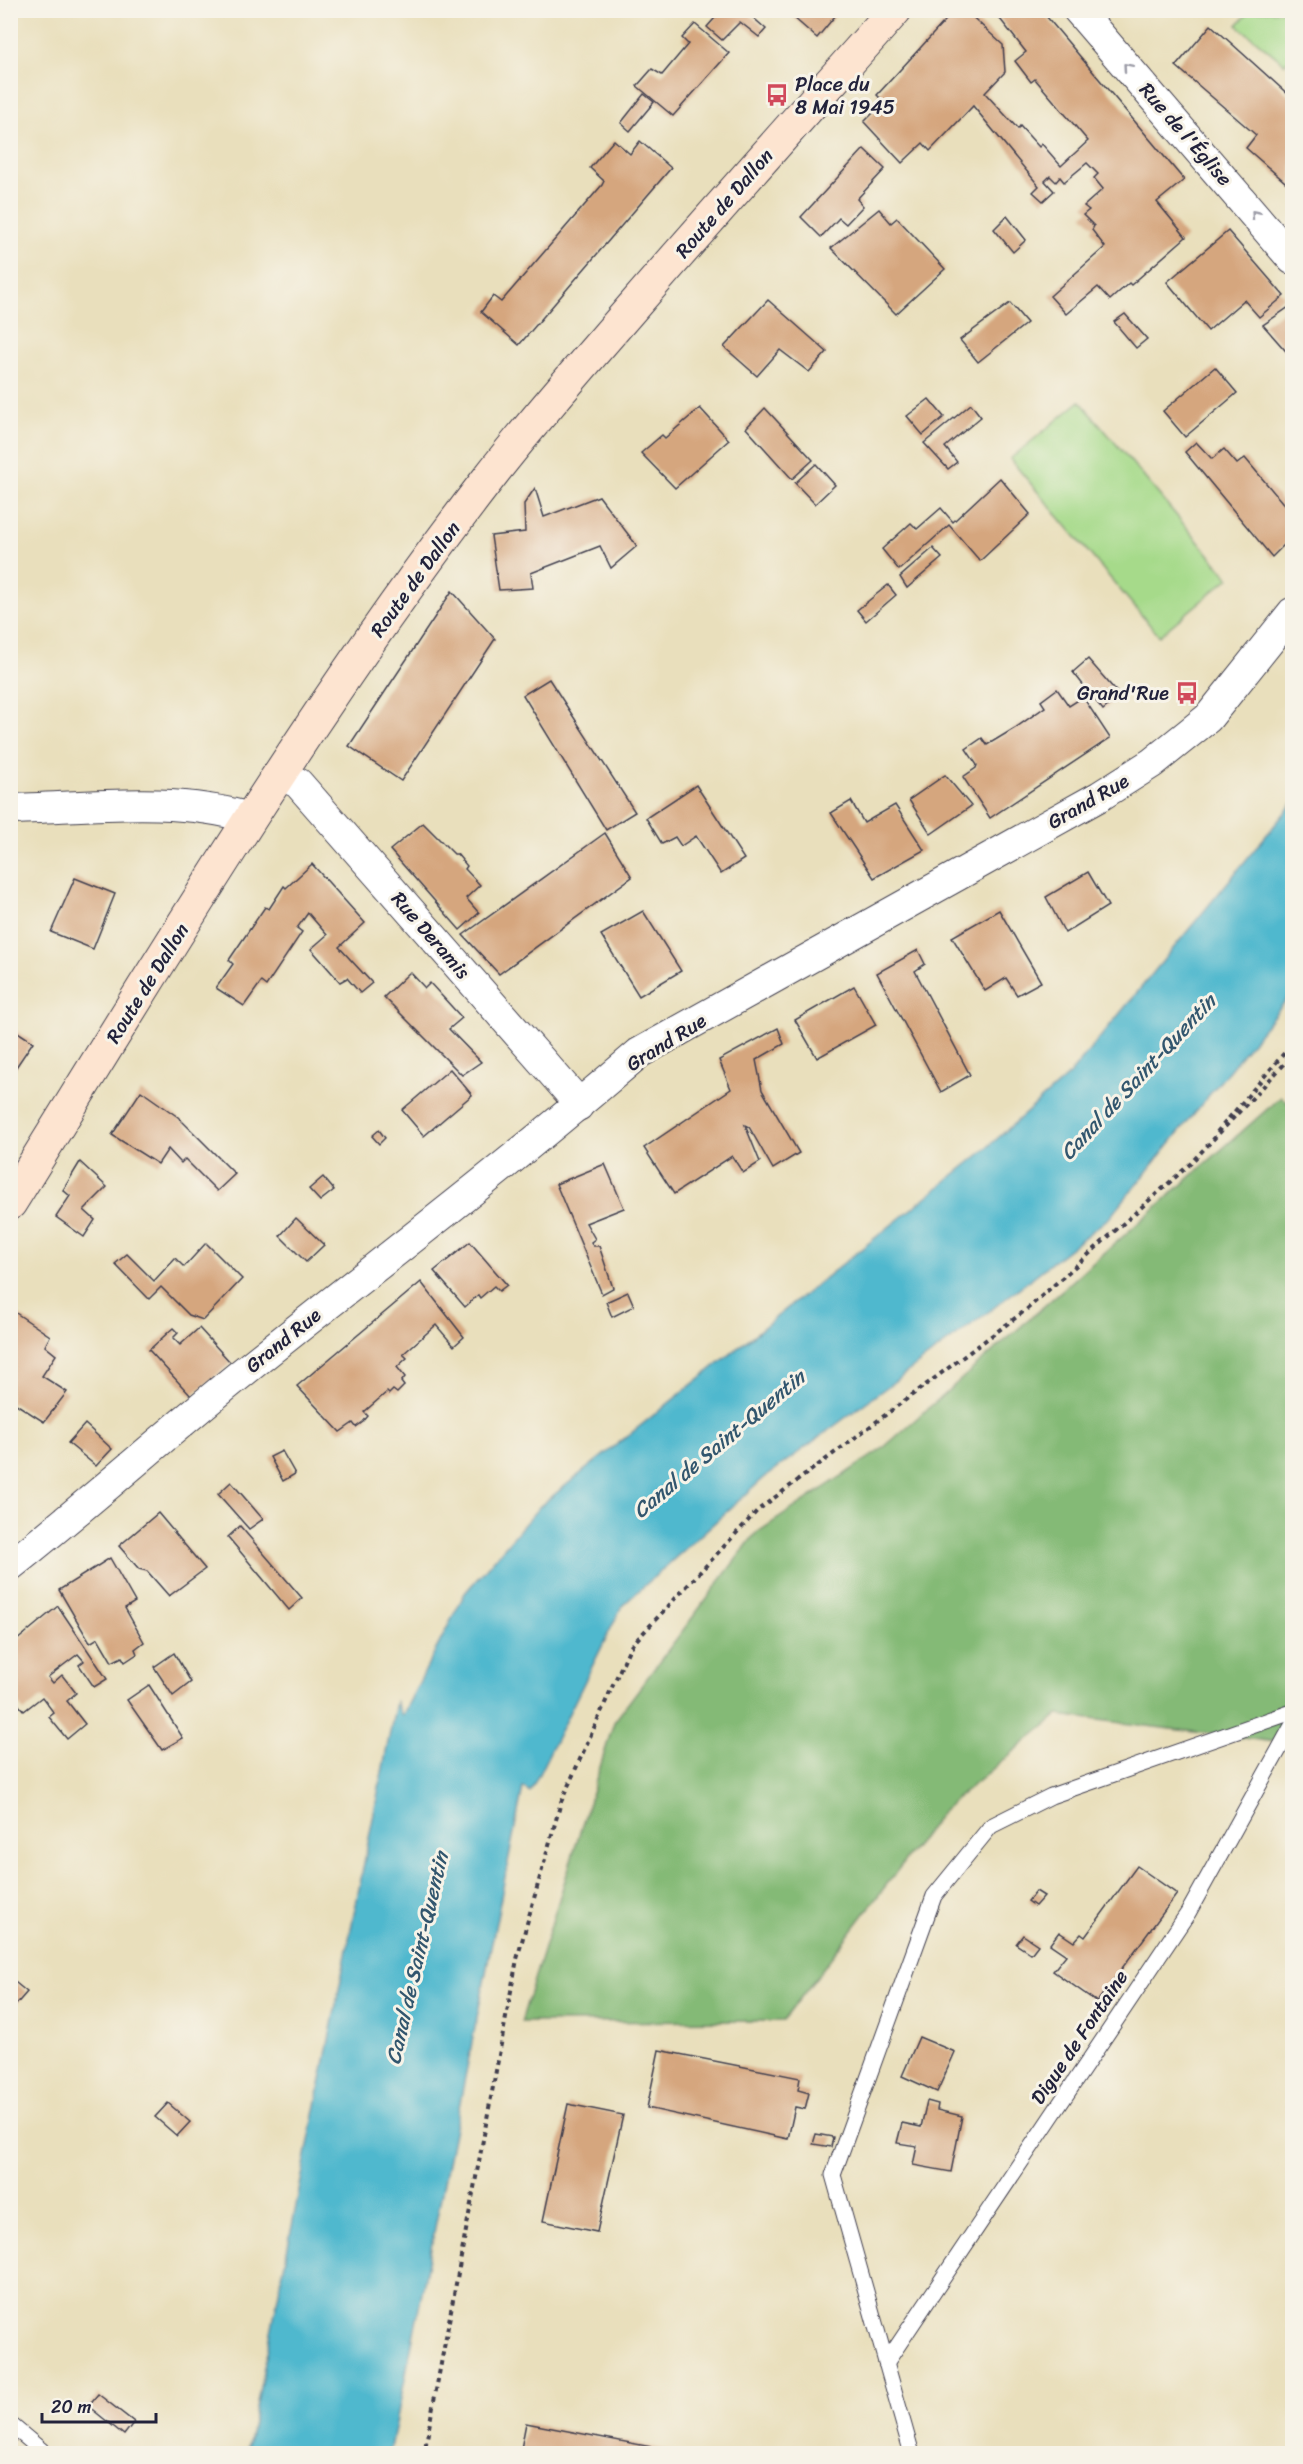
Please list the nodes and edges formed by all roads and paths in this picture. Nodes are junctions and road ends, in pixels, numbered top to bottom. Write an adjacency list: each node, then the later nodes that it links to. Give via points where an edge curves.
1 (895, 10): 5 (street, Route de Dallon, via 666,268 488,479)
2 (1078, 10): 3 (street, Rue de l'Église, one-way to 2)
3 (1293, 259)
4 (1293, 613): 10 (street, Grand Rue, via 1208,718 1152,763 639,1053)
5 (278, 774): 7 (street, Route de Dallon); 10 (street, Rue Deramis, via 298,783)
6 (10, 809): 7 (street, via 159,805 227,811)
7 (250, 818): 12 (street, Route de Dallon)
8 (1293, 1044): 11 (path)
9 (1293, 1056): 11 (path)
10 (578, 1106): 13 (street, Grand Rue, via 244,1371)
11 (1189, 1165): 19 (path, via 1026,1311 758,1510 630,1647 561,1802 517,1959)
12 (10, 1203)
13 (10, 1566)
14 (1293, 1712): 16 (lane, via 1051,1796 991,1826 934,1896 833,2175)
15 (1293, 1726): 16 (lane, Digue de Fontaine, via 1188,1913)
16 (886, 2363): 20 (lane)
17 (10, 2424): 18 (lane)
18 (46, 2454)
19 (424, 2454)
20 (912, 2454)

